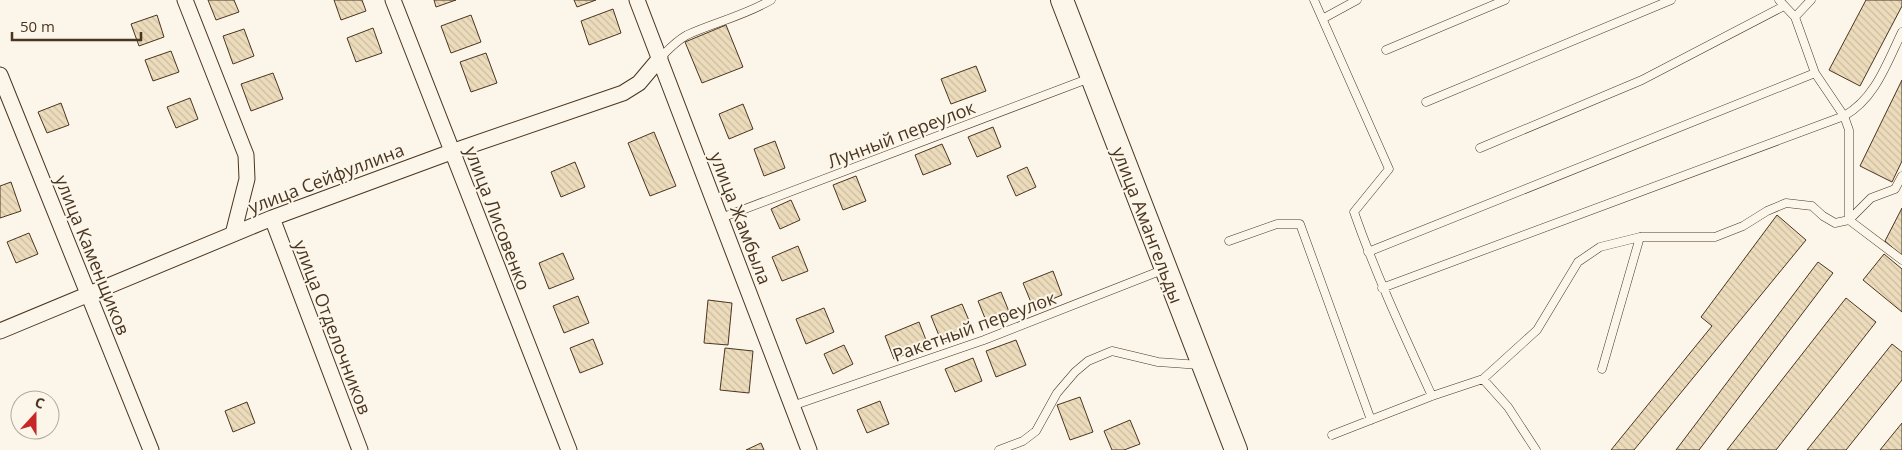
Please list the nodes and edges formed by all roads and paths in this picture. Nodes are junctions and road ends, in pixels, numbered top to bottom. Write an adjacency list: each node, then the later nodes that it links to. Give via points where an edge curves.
1 (185, 0): 28 (street, via 246,155 247,179)
2 (393, 0): 23 (street, улица Лисовенко)
3 (637, 0): 16 (street, улица Жамбыла)
4 (771, 0): 16 (lane, via 734,19 687,36)
5 (1062, 0): 19 (street, улица Амангельды)
6 (1314, 0): 13 (lane)
7 (1357, 0): 13 (lane)
8 (1505, 0): 15 (lane)
9 (1671, 0): 20 (lane)
10 (1811, 0): 12 (lane)
11 (1782, 3): 12 (lane); 22 (lane, via 1642,80)
12 (1795, 17): 17 (lane)
13 (1324, 18): 31 (lane, via 1389,168 1354,212)
14 (1902, 32): 21 (lane, via 1874,88 1858,109)
15 (1386, 50)
16 (660, 58): 23 (street, улица Сейфуллина, via 639,83 623,93); 26 (street, улица Жамбыла)
17 (1815, 73): 21 (lane); 31 (lane)
18 (0, 75): 35 (street, улица Каменщиков)
19 (1092, 78): 26 (lane, Лунный переулок); 33 (street, улица Амангельды)
20 (1426, 102)
21 (1844, 116): 27 (lane, via 1849,130); 34 (lane)
22 (1480, 148)
23 (451, 152): 25 (street, улица Сейфуллина); 46 (street, улица Лисовенко)
24 (1902, 176): 27 (lane, via 1895,190 1870,198)
25 (272, 218): 28 (street, улица Сейфуллина); 45 (street, улица Отделочников)
26 (720, 218): 41 (street, улица Жамбыла)
27 (1849, 220): 29 (lane, via 1835,223 1812,206 1786,203 1715,237); 32 (lane)
28 (233, 234): 35 (street, улица Сейфуллина)
29 (1640, 237): 38 (lane); 39 (lane, via 1600,247 1578,262 1537,330)
30 (1229, 240): 42 (lane, via 1277,224 1300,224)
31 (1368, 252): 34 (lane)
32 (1902, 260)
33 (1164, 269): 37 (street, улица Амангельды); 41 (lane, Ракетный переулок, via 984,340)
34 (1382, 288): 40 (lane)
35 (90, 295): 36 (street, улица Сейфуллина); 44 (street, улица Каменщиков)
36 (0, 332)
37 (1202, 366): 48 (lane, via 1158,362 1112,351 1088,361 1075,372 1057,393 1036,431 1023,441); 49 (street, улица Амангельды)
38 (1602, 369)
39 (1483, 379): 40 (lane); 50 (lane, via 1508,407)
40 (1432, 396): 42 (lane)
41 (792, 406): 47 (street, улица Жамбыла)
42 (1371, 420): 43 (lane)
43 (1332, 435)
44 (152, 450)
45 (360, 450)
46 (569, 450)
47 (809, 450)
48 (999, 450)
49 (1236, 450)
50 (1536, 450)

